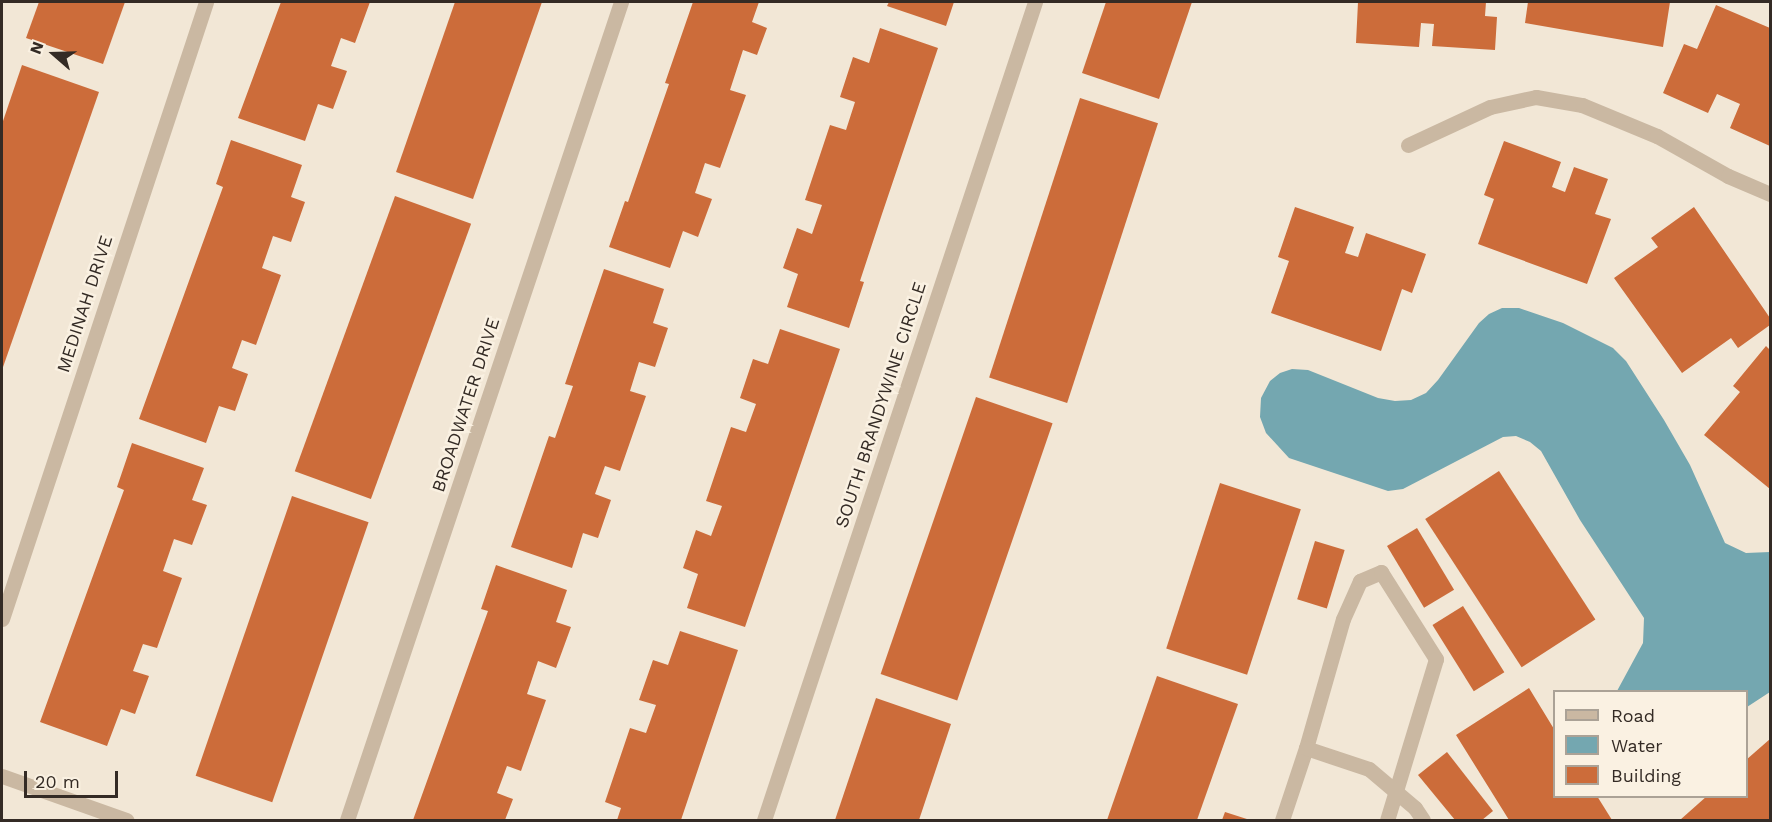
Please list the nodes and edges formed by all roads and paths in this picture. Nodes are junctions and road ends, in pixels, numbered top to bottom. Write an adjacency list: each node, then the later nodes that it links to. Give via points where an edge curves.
1 (206, 2): 7 (street, MEDINAH DRIVE)
2 (621, 2): 12 (street, BROADWATER DRIVE)
3 (1035, 2): 13 (street, SOUTH BRANDYWINE CIRCLE)
4 (1408, 145): 5 (street, via 1490,107 1536,97 1582,105 1657,136 1728,176)
5 (1764, 191): 6 (street)
6 (1770, 205)
7 (2, 619)
8 (1306, 748): 10 (street, via 1369,769); 10 (street, via 1343,619 1360,581 1381,572 1436,659); 14 (street)
9 (2, 776): 11 (street)
10 (1396, 793): 15 (street); 16 (street)
11 (126, 820)
12 (347, 820)
13 (764, 820)
14 (1282, 820)
15 (1387, 820)
16 (1423, 820)

